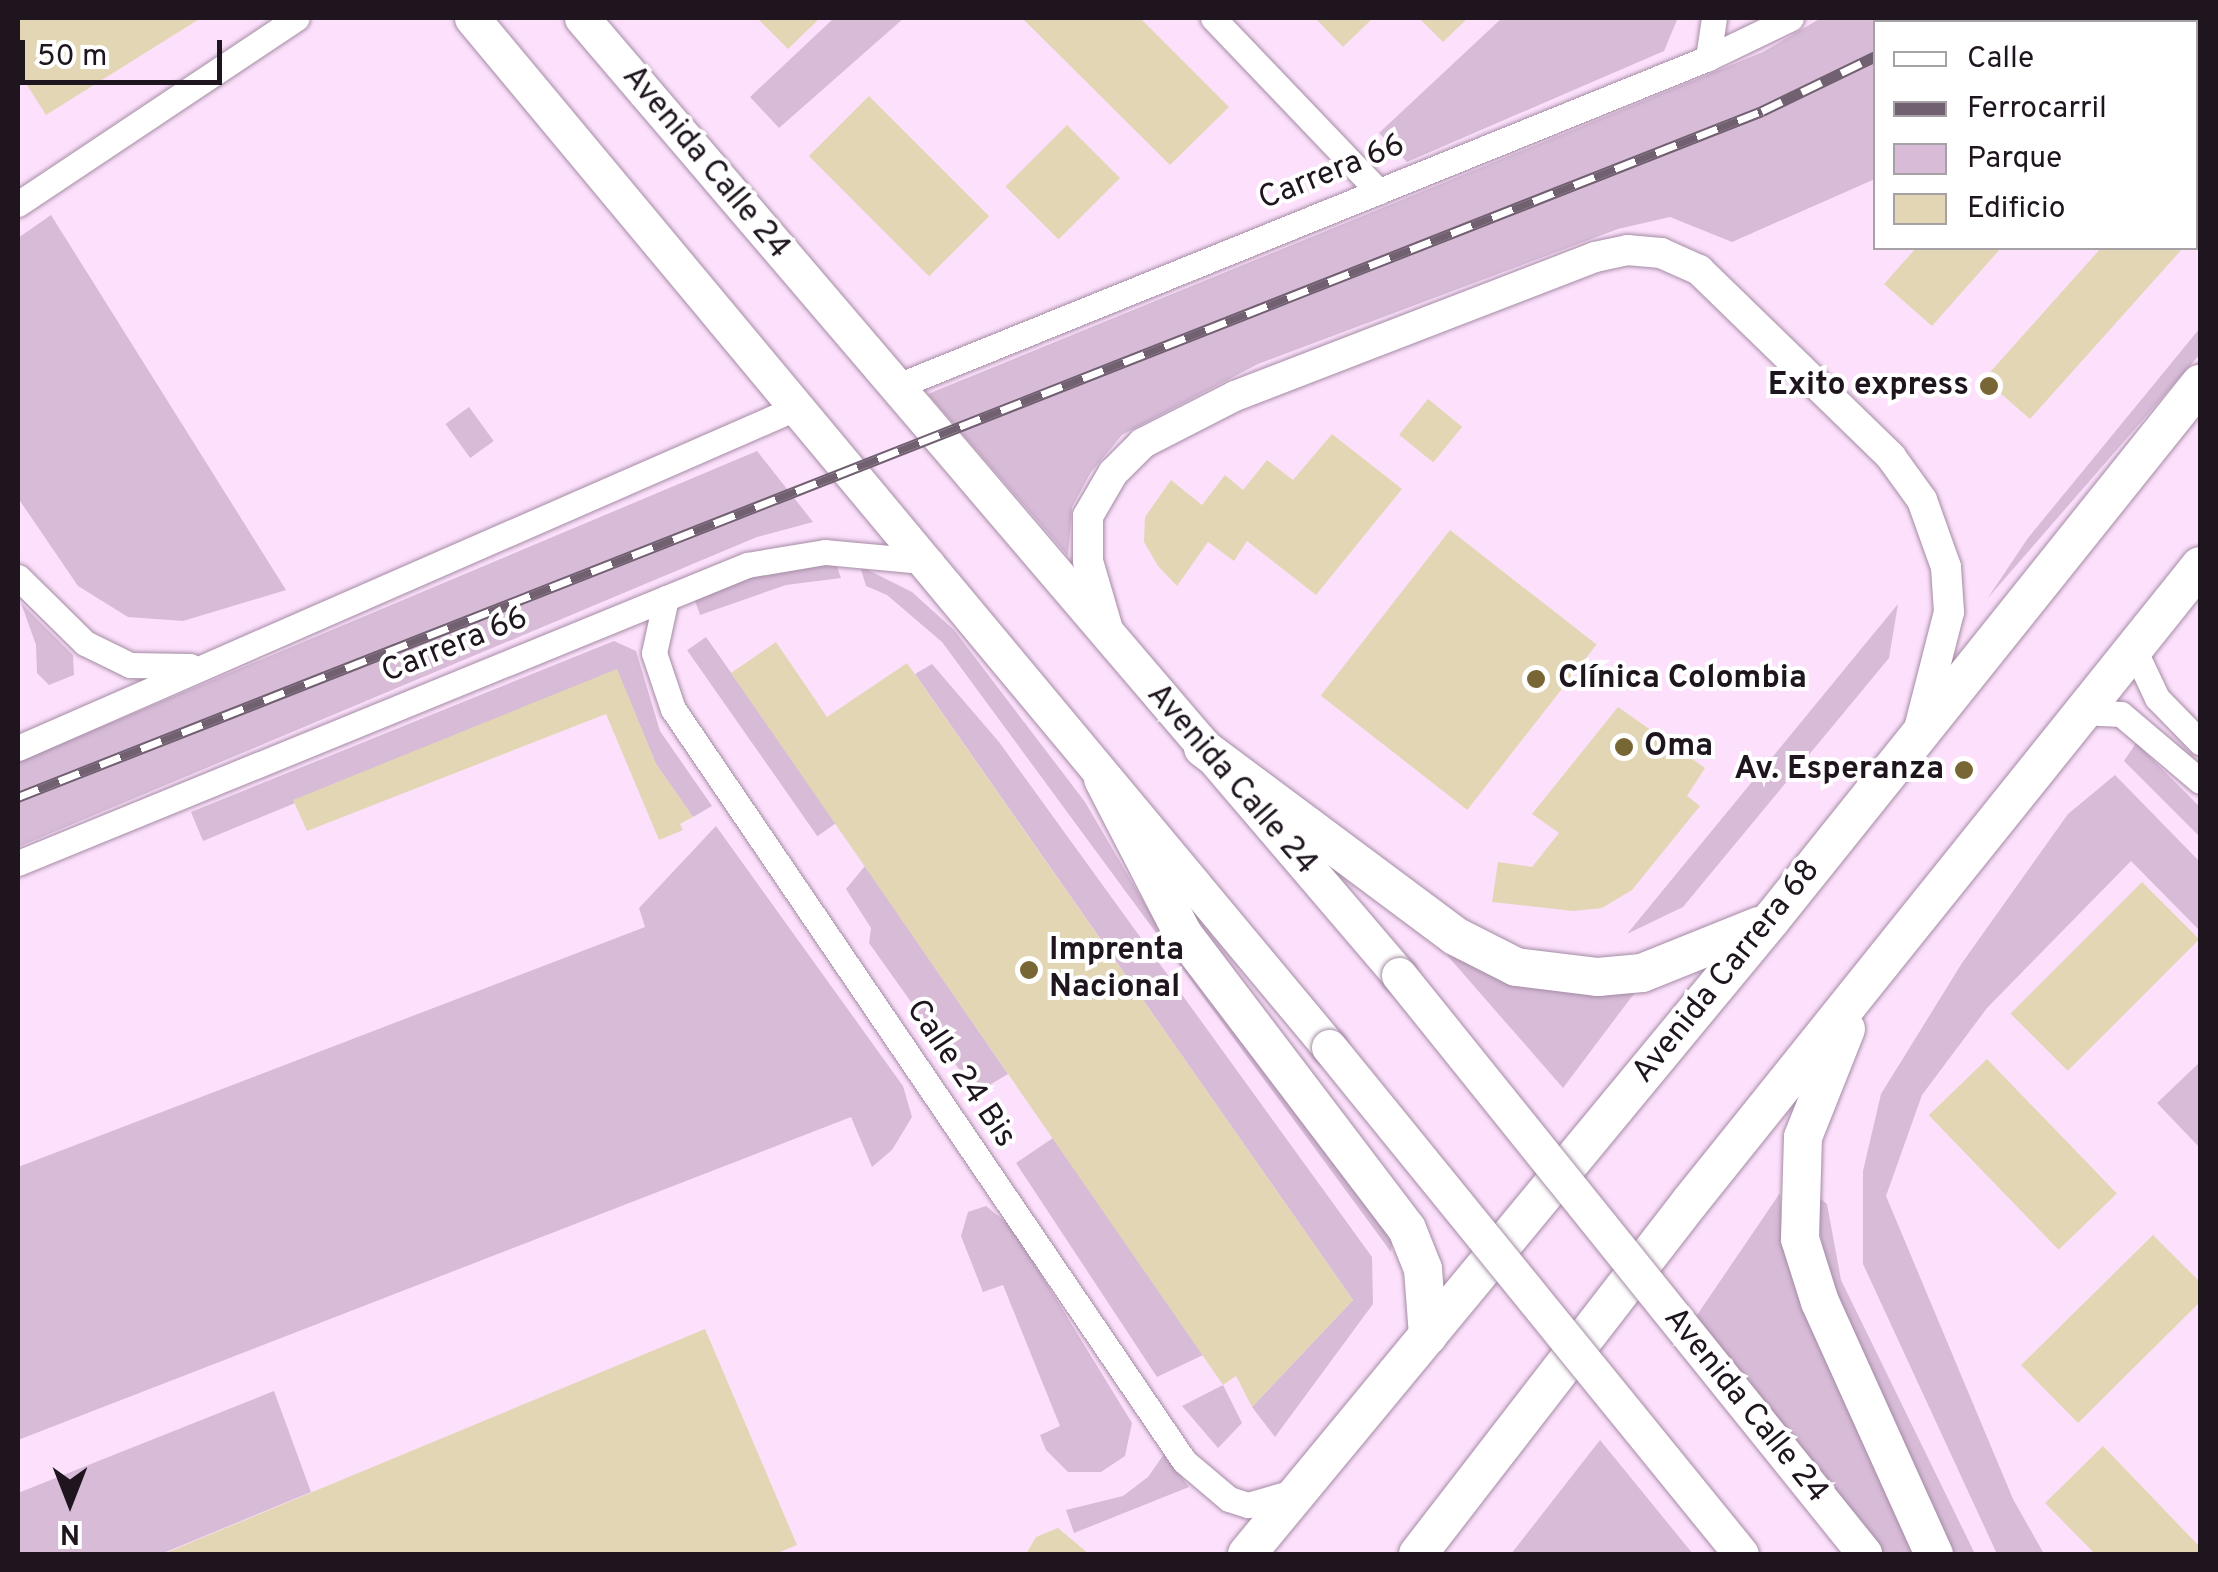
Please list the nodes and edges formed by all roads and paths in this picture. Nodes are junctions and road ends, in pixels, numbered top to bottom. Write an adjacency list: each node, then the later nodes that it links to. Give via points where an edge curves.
1 (297, 18): 9 (street)
2 (472, 18): 12 (main road)
3 (582, 18): 11 (main road, Avenida Calle 24)
4 (1212, 18): 8 (street)
5 (1714, 18): 7 (street)
6 (1791, 18): 7 (street, Carrera 66)
7 (1708, 58): 8 (street, Carrera 66)
8 (1379, 192): 11 (street, Carrera 66)
9 (18, 204)
10 (2200, 384): 21 (main road, Avenida Carrera 68)
11 (896, 386): 17 (main road, Avenida Calle 24)
12 (800, 406): 13 (main road); 19 (street)
13 (932, 562): 16 (street, Carrera 66, via 825,552 788,556 747,564); 25 (main road)
14 (2200, 566): 18 (main road)
15 (18, 577): 19 (street, via 84,643 130,666)
16 (666, 598): 27 (street, Carrera 66); 31 (street, Calle 24 Bis, via 654,654 673,709 1184,1461 1229,1499 1248,1505)
17 (1111, 640): 21 (street, via 1088,560 1088,516 1114,473 1144,443 1235,396 1595,257 1626,250 1660,253 1699,270 1891,456 1922,500 1946,567 1948,612); 24 (main road, Avenida Calle 24)
18 (2134, 647): 20 (main road); 22 (street, via 2157,698)
19 (210, 664): 23 (street)
20 (2081, 712): 26 (street, via 2121,714); 29 (main road)
21 (1919, 729): 28 (main road, Avenida Carrera 68)
22 (2200, 742)
23 (18, 748)
24 (1202, 748): 28 (main road, via 1455,936 1516,967 1598,978 1642,973); 35 (main road, Avenida Calle 24, bridge, via 1399,975)
25 (1103, 779): 30 (main road, via 1183,934 1407,1229 1423,1269); 34 (main road, bridge)
26 (2200, 781)
27 (18, 864)
28 (1771, 920): 30 (main road, Avenida Carrera 68)
29 (1872, 974): 33 (main road); 36 (main road, via 1811,1110 1797,1214 1820,1302)
30 (1428, 1336): 31 (main road, Avenida Carrera 68)
31 (1300, 1489): 32 (main road, Avenida Carrera 68)
32 (1247, 1554)
33 (1418, 1554)
34 (1741, 1554)
35 (1864, 1554)
36 (1934, 1554)

